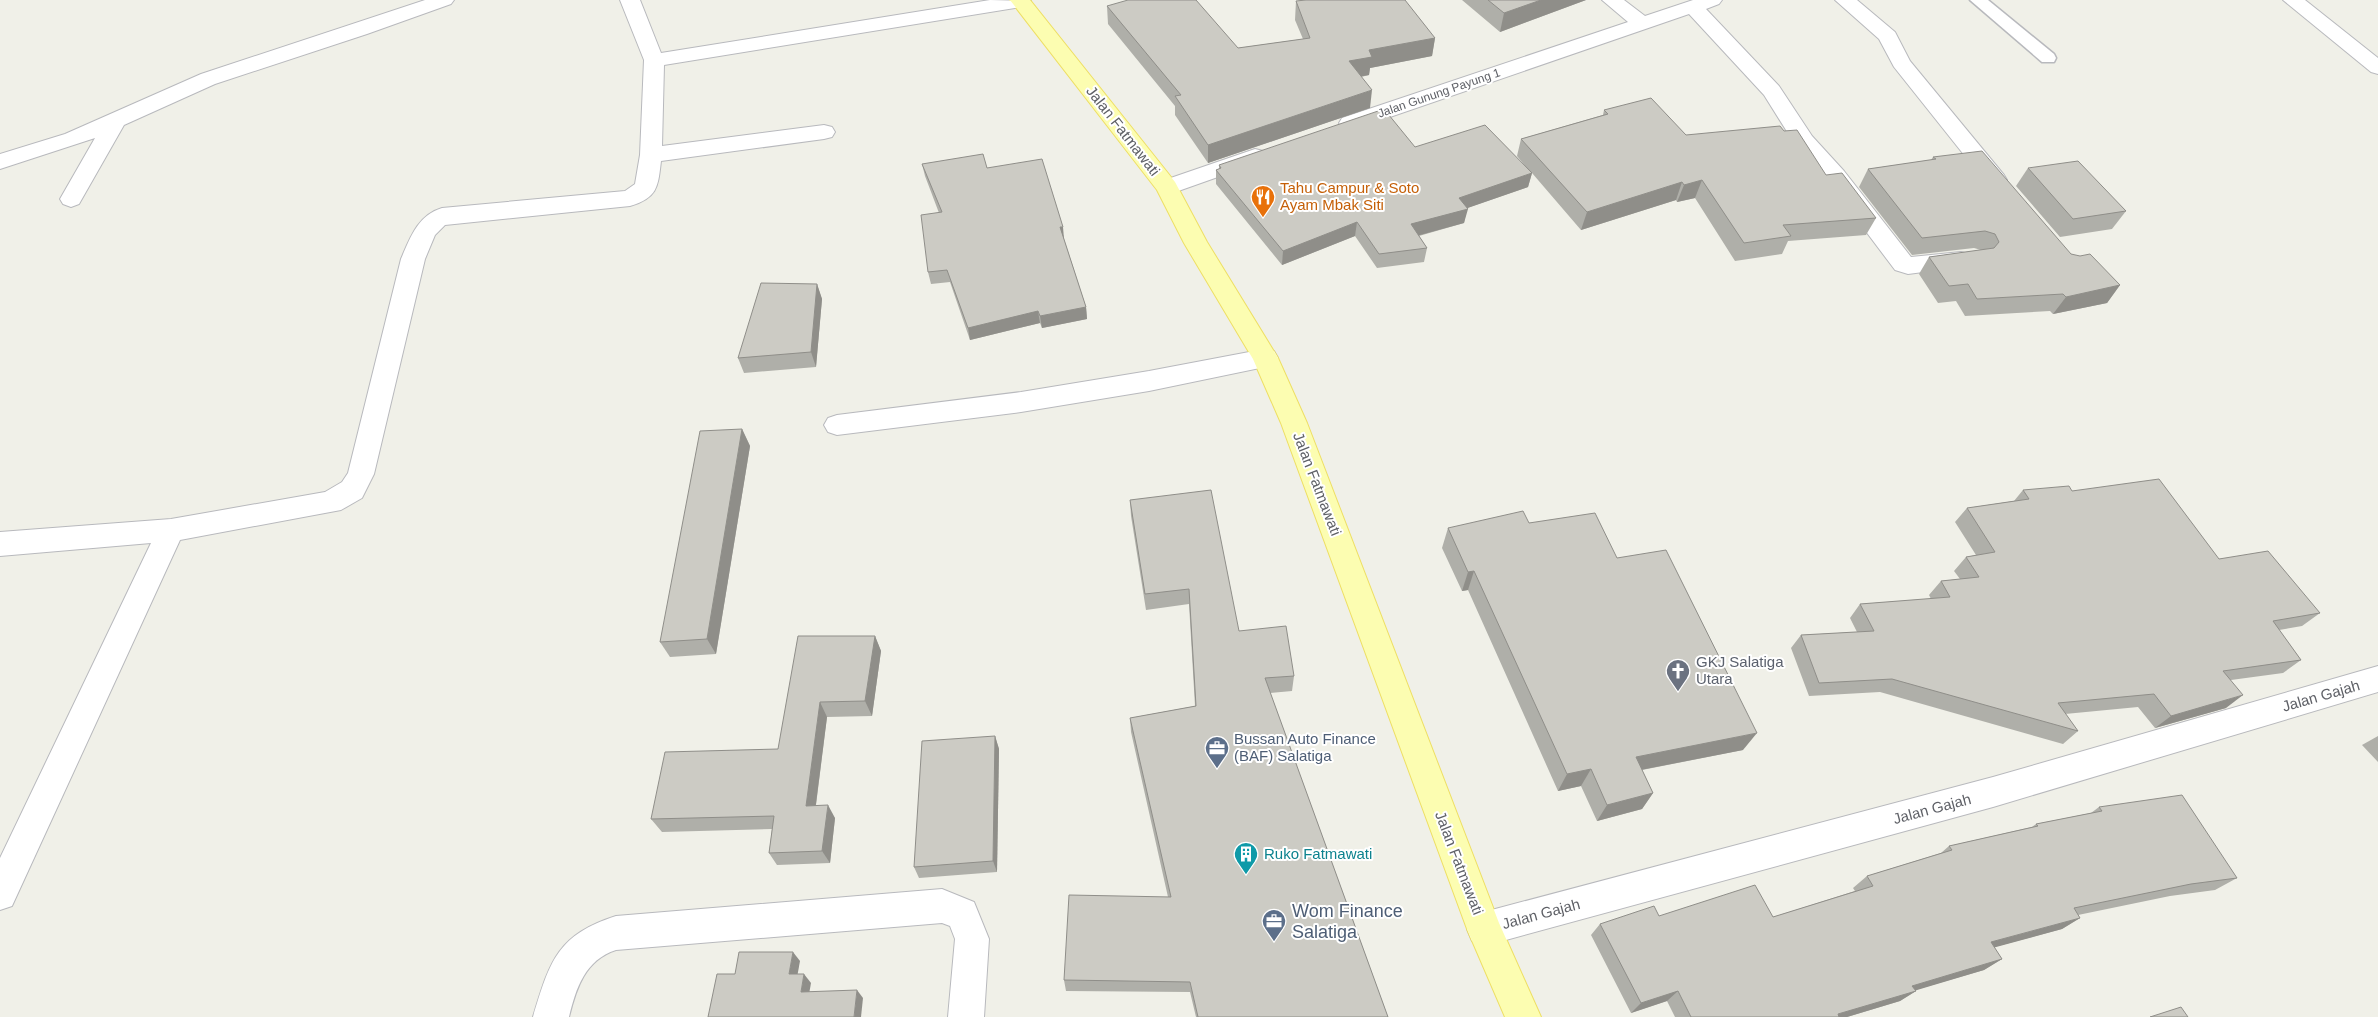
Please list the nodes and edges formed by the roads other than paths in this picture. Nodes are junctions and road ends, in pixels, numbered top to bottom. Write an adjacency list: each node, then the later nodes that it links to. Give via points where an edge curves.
1 (444, 0): 13 (street, via 208,79)
2 (630, 0): 11 (street)
3 (1612, 0): 9 (street)
4 (1845, 0): 21 (street, via 1888,36 1901,64)
5 (1978, 0): 10 (lane)
6 (2293, 0): 12 (street)
7 (1020, 1): 11 (street); 19 (main road, Jalan Fatmawati)
8 (1702, 4): 9 (street, Jalan Gunung Payung 1); 22 (street, via 1772,91 1804,141 1836,176 1903,264)
9 (1642, 22): 14 (street, Jalan Gunung Payung 1)
10 (2048, 58)
11 (654, 60): 17 (street)
12 (2378, 68)
13 (114, 123): 18 (street); 20 (street)
14 (1334, 129)
15 (824, 132): 17 (street)
16 (1278, 148): 19 (street)
17 (651, 155): 25 (street, via 646,188 630,198 442,216 434,220 413,259 361,474 352,490 331,502)
18 (0, 162)
19 (1166, 187): 23 (main road, Jalan Fatmawati)
20 (71, 199)
21 (2012, 199)
22 (1974, 258)
23 (1265, 358): 24 (street, via 1021,402); 29 (main road, Jalan Fatmawati, via 1294,423)
24 (837, 425)
25 (171, 530): 26 (street); 28 (street)
26 (0, 544)
27 (2378, 680): 29 (street, Jalan Gajah, via 1993,792)
28 (0, 894)
29 (1484, 930): 32 (main road, Jalan Fatmawati)
30 (551, 1017): 31 (street, via 562,979 572,961 584,947 603,936 942,906 962,914 972,939)
31 (966, 1017)
32 (1523, 1017)

